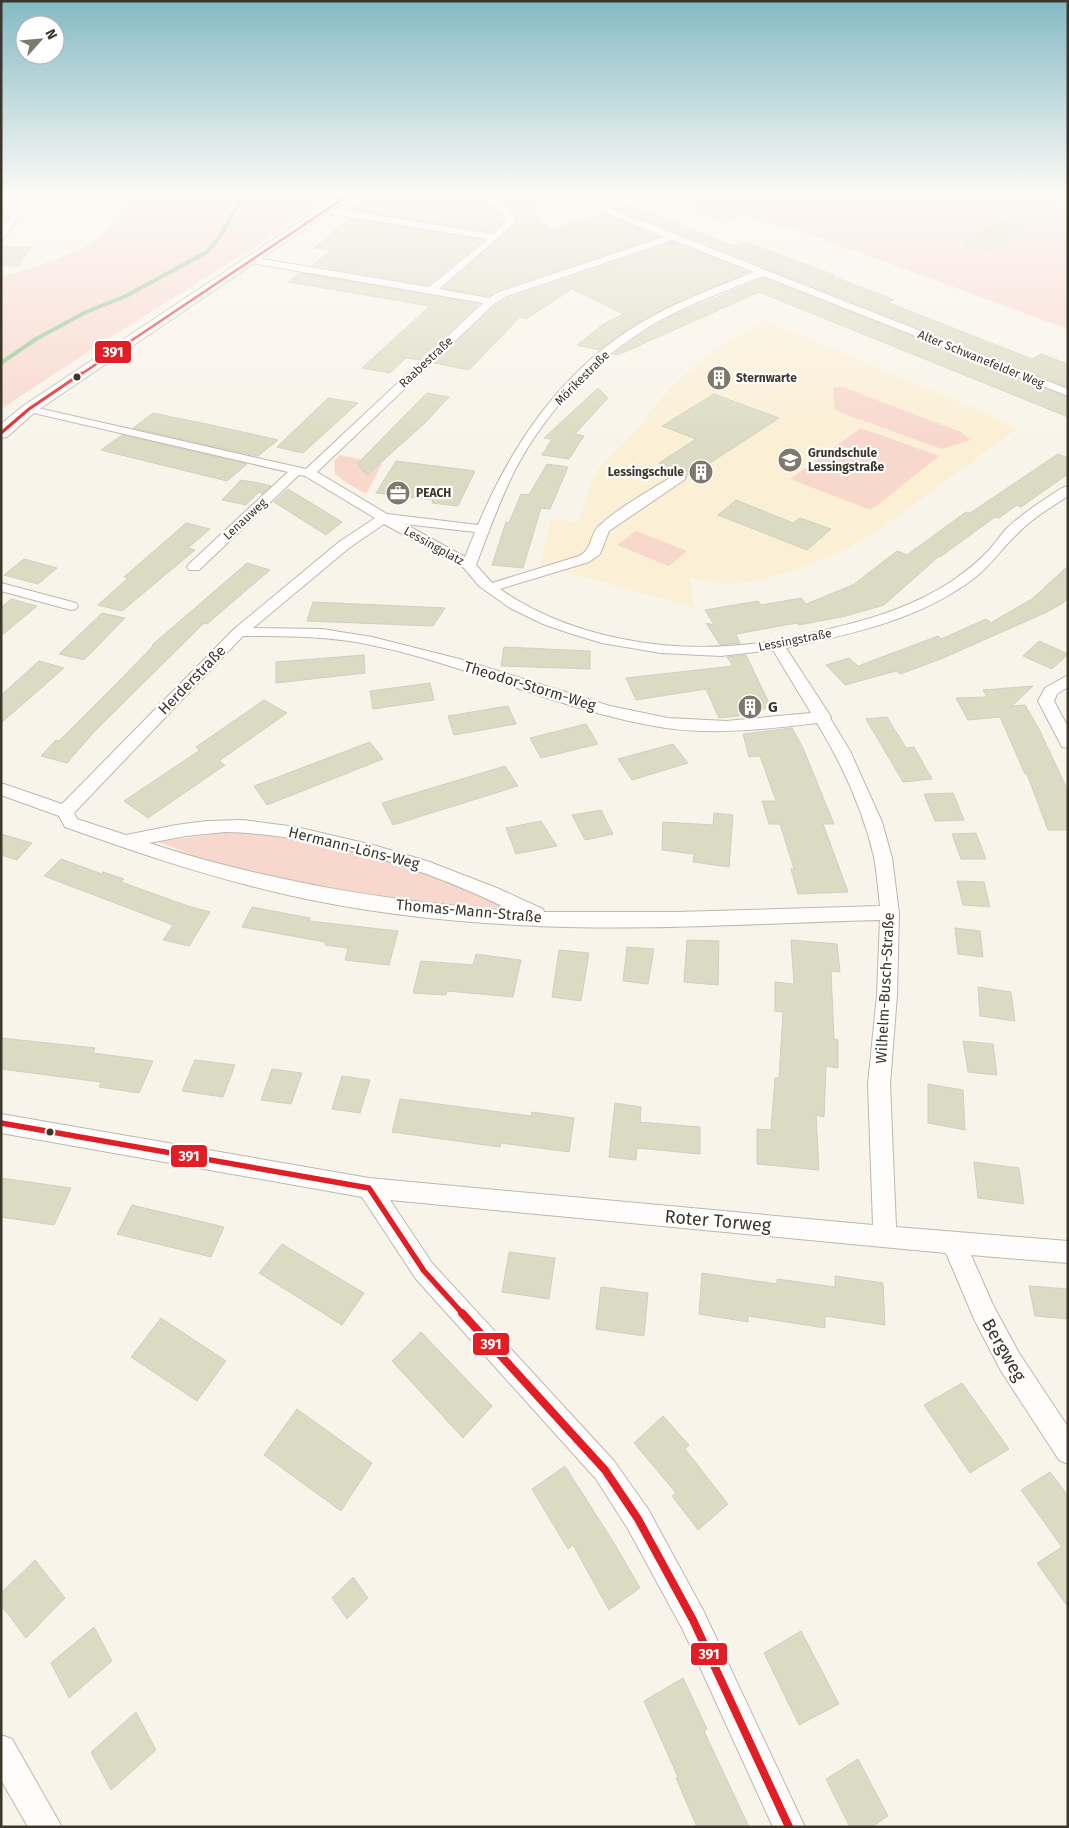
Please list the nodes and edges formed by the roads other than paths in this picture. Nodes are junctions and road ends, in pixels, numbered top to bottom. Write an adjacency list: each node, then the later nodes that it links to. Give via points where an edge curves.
1 (225, 277): 10 (main road)
2 (351, 277): 7 (street)
3 (446, 277): 7 (street)
4 (552, 277): 8 (street, Raabestraße)
5 (751, 277): 18 (street, Mörikestraße, via 656,318 593,363 537,425 510,470)
6 (777, 277): 9 (street, Alter Schwanefelder Weg)
7 (430, 291): 8 (street)
8 (491, 301): 14 (street, Raabestraße)
9 (1068, 393)
10 (29, 409): 11 (main road); 12 (main road); 13 (street)
11 (1, 423)
12 (1, 433)
13 (296, 471): 14 (street); 20 (street, Lenauweg)
14 (309, 473): 17 (street)
15 (680, 477): 22 (street, via 603,529 593,554)
16 (1068, 490): 25 (street, Lessingstraße, via 1011,532 984,563 923,603 867,624)
17 (378, 514): 18 (street, Lessingplatz); 19 (street, Lessingplatz); 24 (street, Herderstraße)
18 (482, 529): 19 (street, Lessingplatz)
19 (469, 565): 22 (street, Lessingstraße)
20 (194, 567)
21 (1, 587): 23 (street)
22 (490, 588): 25 (street, Lessingstraße, via 534,615 619,641 691,650)
23 (71, 606)
24 (239, 632): 27 (street, Theodor-Storm-Weg, via 311,633 370,640 586,704 668,723 738,725); 30 (street, Herderstraße)
25 (777, 645): 27 (street, Wilhelm-Busch-Straße)
26 (1068, 680): 28 (street, via 1050,691 1046,701)
27 (823, 717): 32 (street, Wilhelm-Busch-Straße, via 842,750 873,822 883,858)
28 (1068, 743)
29 (1, 789): 30 (street)
30 (65, 812): 31 (street, Thomas-Mann-Straße, via 71,823)
31 (125, 842): 33 (street, Thomas-Mann-Straße, via 236,875 338,898 466,914); 33 (street, Hermann-Löns-Weg, via 207,827 239,826 304,833 422,865 468,882)
32 (890, 913): 33 (street, Thomas-Mann-Straße, via 672,921); 36 (street, Wilhelm-Busch-Straße, via 879,1084)
33 (544, 918)
34 (1, 1123): 35 (street, Roter Torweg)
35 (369, 1188): 36 (street, Roter Torweg); 39 (street, via 424,1271)
36 (885, 1237): 37 (street, Roter Torweg)
37 (953, 1242): 38 (street, Roter Torweg); 40 (street, Bergweg, via 984,1314 1010,1362)
38 (1068, 1252)
39 (570, 1431): 43 (street, via 605,1470 665,1567)
40 (1068, 1451)
41 (1, 1750): 42 (street)
42 (46, 1827)
43 (789, 1827)

